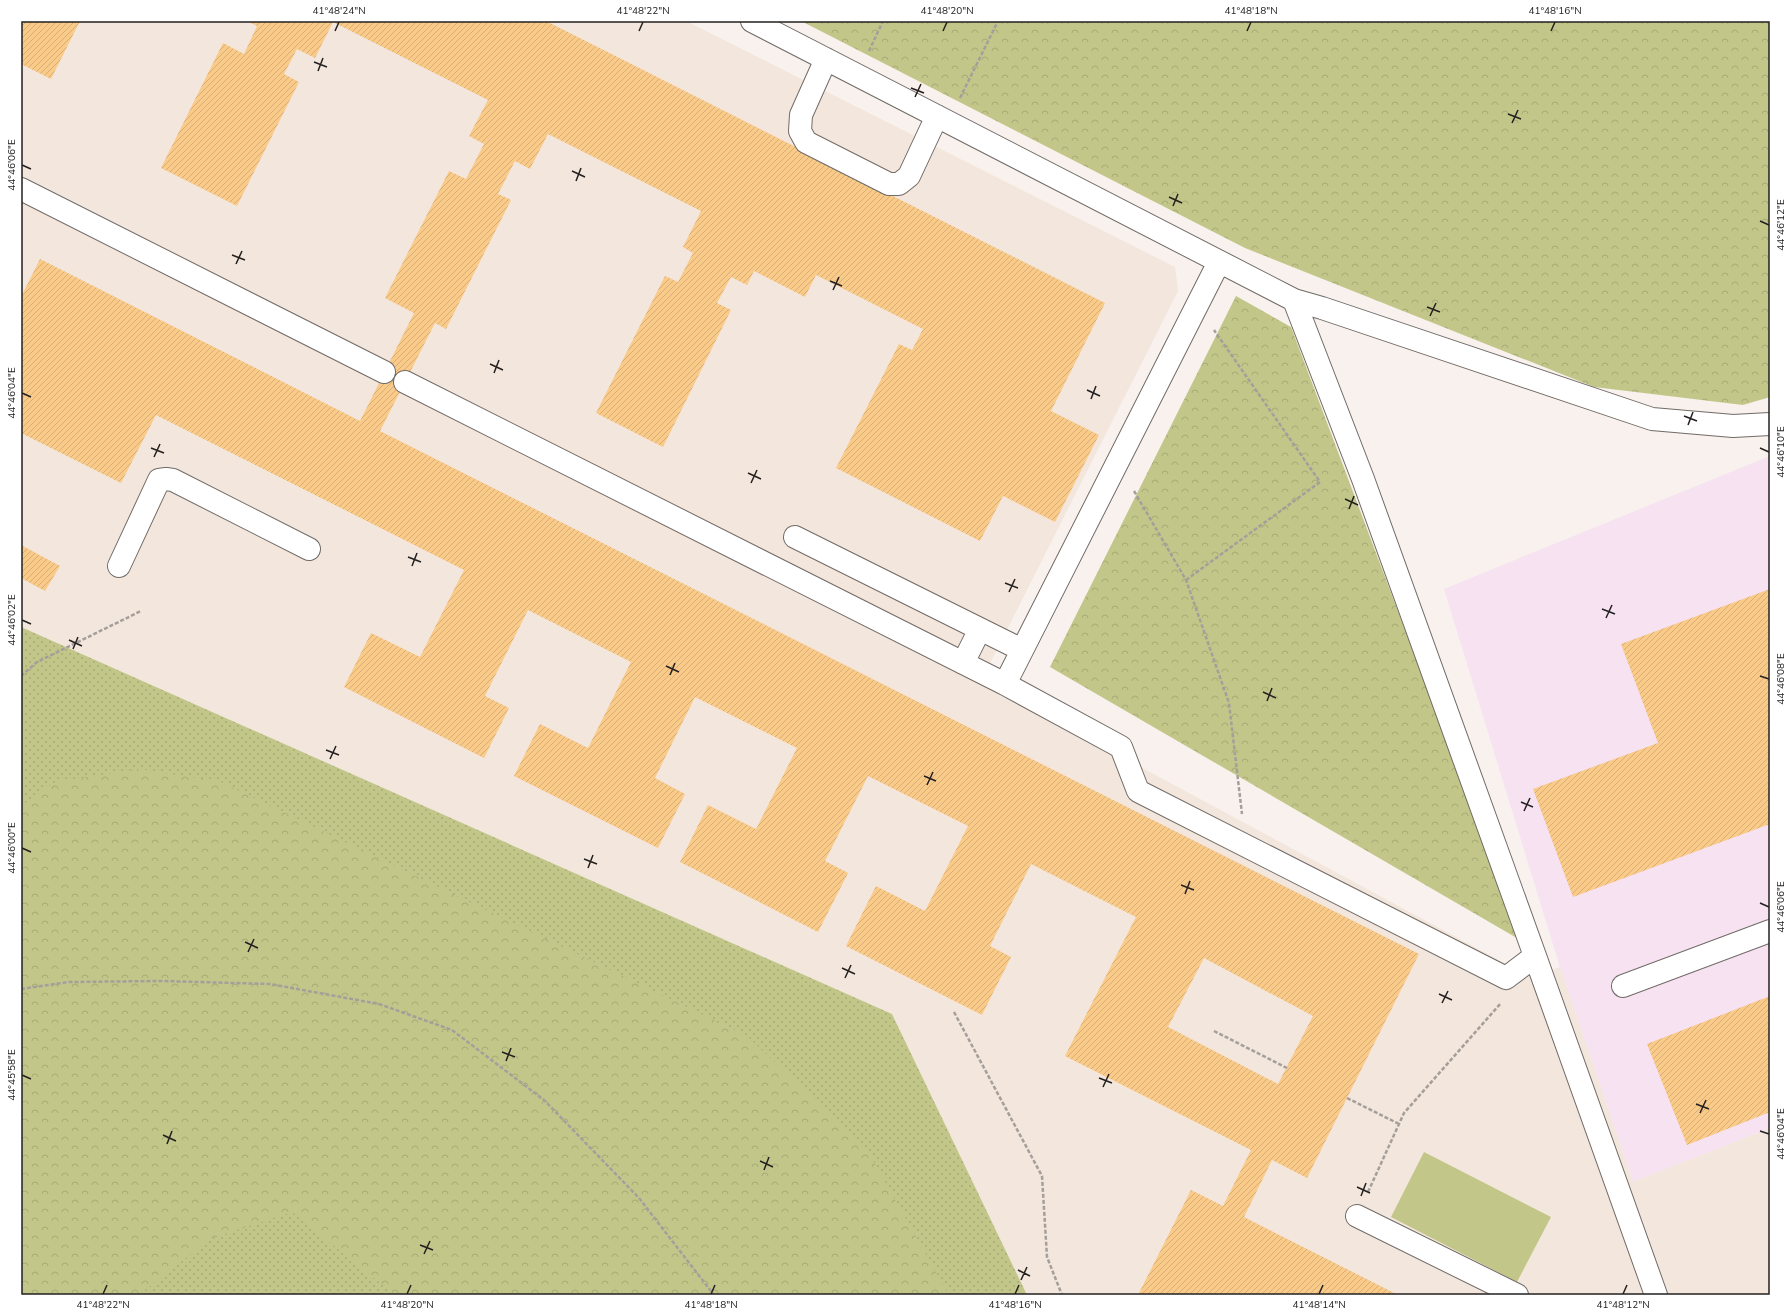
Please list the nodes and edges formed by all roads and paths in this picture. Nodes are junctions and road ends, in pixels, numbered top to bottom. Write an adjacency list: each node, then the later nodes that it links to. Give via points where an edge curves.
1 (752, 21): 4 (street)
2 (884, 21): 5 (path)
3 (998, 21): 6 (path)
4 (826, 59): 5 (street); 6 (street, via 801,115 800,131 806,142 889,184 899,184 909,176)
5 (857, 75): 6 (street)
6 (942, 119): 8 (street)
7 (21, 189): 11 (street)
8 (1219, 262): 9 (street); 10 (street)
9 (1294, 300): 13 (street, via 1652,419 1733,426); 27 (street, via 1363,479)
10 (1197, 306): 14 (street); 18 (path, via 1320,482)
11 (384, 372)
12 (405, 382): 22 (street)
13 (1770, 424)
14 (1117, 463): 18 (path); 21 (street)
15 (795, 537): 20 (street)
16 (309, 549): 17 (street, via 173,480 166,479 160,480)
17 (119, 566)
18 (1186, 580): 25 (path, via 1229,703)
19 (141, 611): 23 (path, via 37,662)
20 (980, 629): 21 (street); 22 (street)
21 (1022, 650): 24 (street)
22 (963, 662): 24 (street)
23 (21, 676)
24 (1005, 684): 25 (street, via 1121,748 1138,791)
25 (1246, 846): 27 (street, via 1506,978)
26 (1770, 931): 28 (street)
27 (1535, 956): 40 (street)
28 (1623, 986)
29 (21, 989): 37 (path, via 69,982 270,984 379,1004 452,1030 544,1100 639,1198)
30 (1506, 997): 35 (path, via 1404,1113)
31 (954, 1012): 38 (path, via 1042,1176 1047,1257)
32 (1214, 1031): 33 (path)
33 (1287, 1068)
34 (1347, 1098): 35 (path)
35 (1399, 1124): 36 (path)
36 (1357, 1216): 39 (street)
37 (714, 1295)
38 (1062, 1295)
39 (1517, 1295)
40 (1656, 1295)

